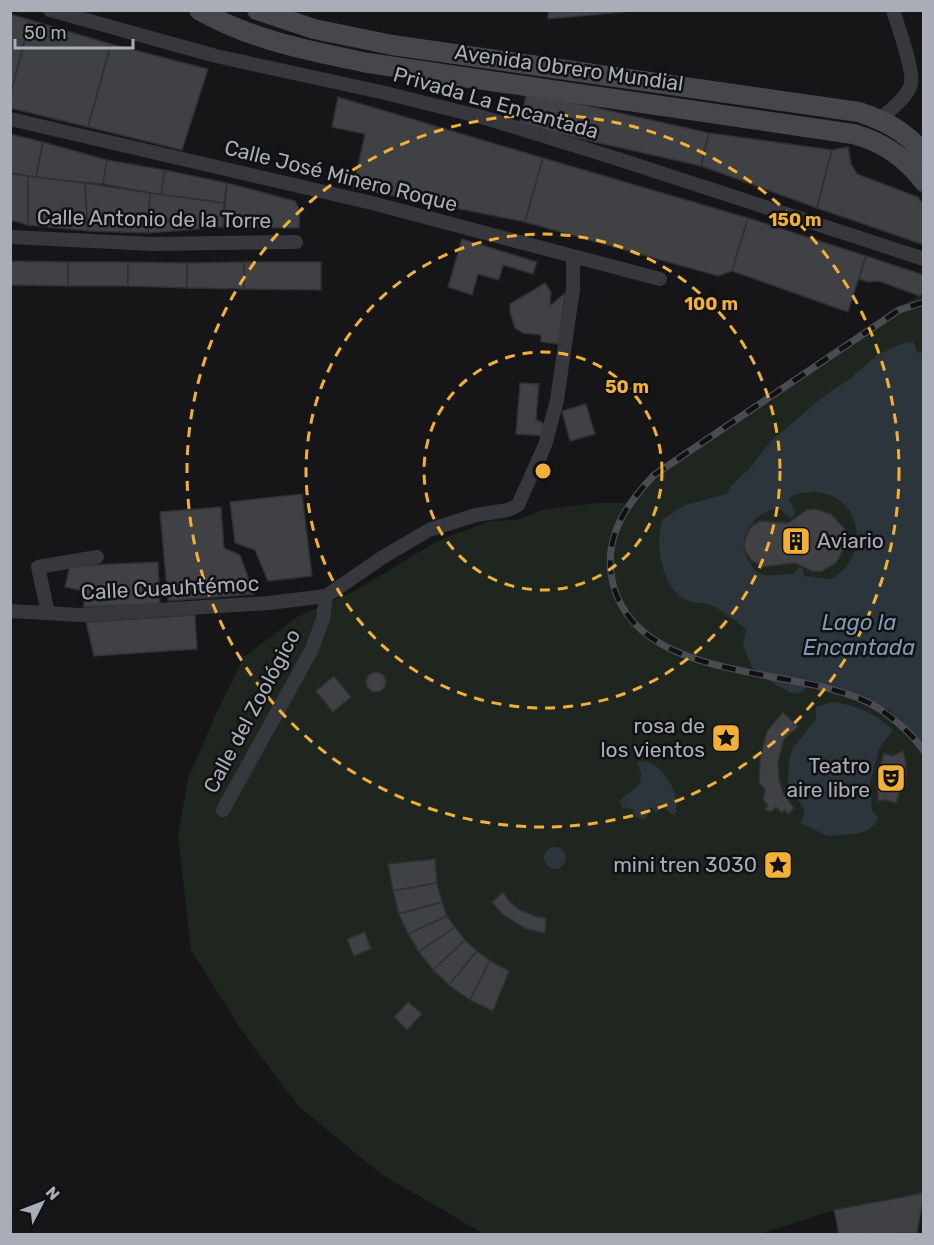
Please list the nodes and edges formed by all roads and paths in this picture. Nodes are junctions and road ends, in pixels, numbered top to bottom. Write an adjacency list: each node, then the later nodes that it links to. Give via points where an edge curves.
1 (50, 10): 12 (street, Privada La Encantada, via 216,56 482,117)
2 (199, 10): 8 (main road, Avenida Obrero Mundial, via 222,24 290,47 368,63 853,134 872,139 901,156)
3 (257, 10): 6 (main road, Avenida Obrero Mundial, via 314,29 392,45 859,112)
4 (893, 10): 6 (street, via 912,74 901,100)
5 (10, 119): 11 (street, Calle José Minero Roque, via 372,203)
6 (880, 119): 7 (main road, Avenida Obrero Mundial, via 909,137)
7 (924, 154)
8 (924, 182)
9 (10, 237): 10 (street, Calle Antonio de la Torre, via 153,244)
10 (296, 242)
11 (573, 257): 13 (street, Calle José Minero Roque); 15 (street, via 573,289 557,400 544,445 518,505 429,530)
12 (924, 259)
13 (660, 279)
14 (98, 557): 17 (street, via 38,567)
15 (326, 596): 17 (street, Calle Cuauhtémoc, via 173,610); 18 (street, Calle del Zoológico, via 312,650)
16 (13, 611): 17 (street, Calle Cuauhtémoc)
17 (48, 613)
18 (223, 810)

